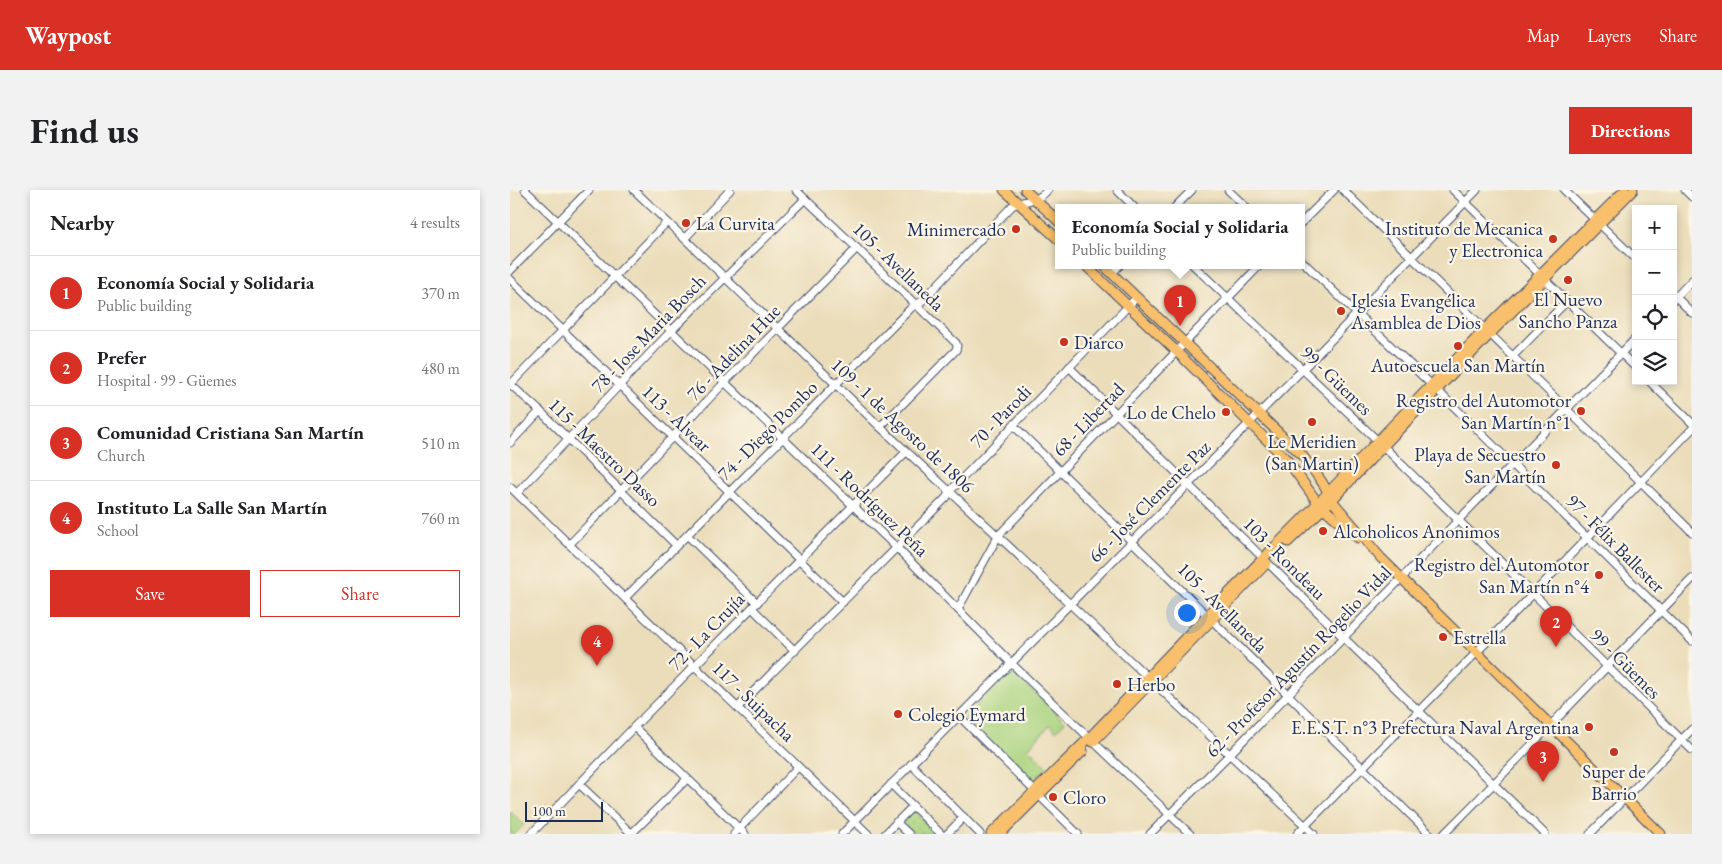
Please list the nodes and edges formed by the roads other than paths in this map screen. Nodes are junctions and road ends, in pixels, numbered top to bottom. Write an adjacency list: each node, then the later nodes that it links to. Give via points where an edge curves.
1 (524, 190): 30 (street, 111 - Rodríguez Peña)
2 (589, 190): 30 (street)
3 (634, 190): 31 (street, 109 - 1 de Agosto de 1806)
4 (730, 190): 34 (street)
5 (796, 190): 21 (street, 105 - Avellaneda)
6 (1004, 190): 24 (main road)
7 (1025, 190): 22 (main road)
8 (1048, 190): 22 (street)
9 (1117, 190): 25 (street)
10 (1192, 190): 26 (street)
11 (1228, 190): 27 (street)
12 (1334, 190): 29 (street)
13 (1343, 190): 37 (street)
14 (1453, 190): 23 (street)
15 (1477, 190): 23 (street, 66 - José Clemente Paz)
16 (1564, 190): 32 (street)
17 (1625, 190): 32 (main road)
18 (1633, 190): 32 (main road)
19 (1685, 190): 20 (street)
20 (1692, 197)
21 (805, 199): 35 (street, 105 - Avellaneda); 47 (street, 78 - Jose Maria Bosch)
22 (1036, 200): 24 (street); 28 (main road)
23 (1466, 202): 37 (street, 66 - José Clemente Paz); 48 (street)
24 (1018, 203): 33 (main road); 56 (street, 74 - Diego Pombo)
25 (1131, 204)
26 (1178, 204)
27 (1243, 204)
28 (1055, 218)
29 (1305, 219)
30 (557, 222): 44 (street); 46 (street, 111 - Rodríguez Peña)
31 (667, 222): 34 (street, 109 - 1 de Agosto de 1806); 46 (street)
32 (1598, 222): 36 (street); 48 (main road)
33 (1055, 236)
34 (685, 238): 47 (street, 109 - 1 de Agosto de 1806)
35 (857, 248): 56 (street, 105 - Avellaneda); 60 (street, 76 - Adelina Hue)
36 (1632, 254)
37 (1411, 258): 59 (street, 66 - José Clemente Paz); 63 (street)
38 (1305, 264): 59 (street, 97 - Félix Ballester)
39 (1088, 269): 57 (main road)
40 (1108, 269): 45 (main road)
41 (1116, 269): 45 (street)
42 (1197, 269): 53 (street, 99 - Güemes)
43 (1256, 269): 53 (street, 68 - Libertad)
44 (510, 272)
45 (1112, 273): 52 (main road)
46 (615, 277): 61 (street); 62 (street, 111 - Rodríguez Peña)
47 (725, 278): 60 (street, 109 - 1 de Agosto de 1806); 62 (street, 78 - Jose Maria Bosch)
48 (1543, 278): 55 (street); 63 (main road)
49 (510, 279): 61 (street, 113 - Alvear)
50 (1692, 280): 51 (street)
51 (1677, 295)
52 (1137, 297): 57 (street, 70 - Parodi); 65 (main road)
53 (1228, 298): 65 (street, 68 - Libertad); 71 (street, 99 - Güemes)
54 (1677, 300): 58 (street)
55 (1566, 302): 67 (street); 68 (street)
56 (916, 305): 75 (street, 74 - Diego Pombo); 85 (street, 105 - Avellaneda, via 957,346 956,350)
57 (1128, 306): 66 (main road); 70 (street, 70 - Parodi)
58 (1692, 313)
59 (1357, 314): 71 (street, 66 - José Clemente Paz); 77 (street, 97 - Félix Ballester)
60 (777, 329): 72 (street, 76 - Adelina Hue); 75 (street, 109 - 1 de Agosto de 1806)
61 (562, 331): 73 (street); 74 (street, 113 - Alvear)
62 (671, 331): 72 (street, 111 - Rodríguez Peña); 74 (street, 78 - Jose Maria Bosch)
63 (1488, 332): 68 (street); 77 (main road)
64 (1634, 340): 67 (street, 62 - Profesor Agustín Rogelio Vidal)
65 (1184, 342): 66 (street, 68 - Libertad); 81 (main road)
66 (1176, 351): 80 (street, 68 - Libertad); 82 (main road)
67 (1621, 354): 69 (street); 78 (street, 62 - Profesor Agustín Rogelio Vidal)
68 (1513, 356): 78 (street)
69 (1632, 364)
70 (1069, 367): 80 (street, 103 - Rondeau); 84 (street, 70 - Parodi)
71 (1303, 369): 81 (street, 66 - José Clemente Paz); 91 (street, 99 - Güemes)
72 (725, 382): 87 (street, 76 - Adelina Hue); 88 (street, 111 - Rodríguez Peña)
73 (510, 384): 79 (street, 115 - Maestro Dasso)
74 (620, 385): 87 (street, 113 - Alvear); 89 (street, 78 - Jose Maria Bosch)
75 (835, 385): 85 (street, 109 - 1 de Agosto de 1806); 88 (street, 74 - Diego Pombo)
76 (1653, 385): 83 (street)
77 (1434, 388): 91 (main road); 93 (street, 97 - Félix Ballester)
78 (1567, 409): 93 (street, 62 - Profesor Agustín Rogelio Vidal); 95 (street)
79 (540, 411): 89 (street, 115 - Maestro Dasso); 90 (street)
80 (1117, 413): 94 (street, 68 - Libertad); 96 (street, 103 - Rondeau)
81 (1258, 413): 82 (street, 66 - José Clemente Paz); 102 (main road, via 1305,459)
82 (1249, 422): 96 (street, 66 - José Clemente Paz); 104 (main road, via 1292,465)
83 (1692, 423)
84 (1013, 425): 94 (street, 105 - Avellaneda); 101 (street, 70 - Parodi)
85 (880, 427): 92 (street, 109 - 1 de Agosto de 1806)
86 (1692, 429): 95 (street)
87 (674, 437): 98 (street, 76 - Adelina Hue); 99 (street, 113 - Alvear)
88 (783, 438): 99 (street, 74 - Diego Pombo); 103 (street, 111 - Rodríguez Peña)
89 (568, 439): 98 (street, 115 - Maestro Dasso); 100 (street, 78 - Jose Maria Bosch)
90 (510, 442)
91 (1380, 444): 102 (main road); 105 (street, 99 - Güemes)
92 (906, 452): 101 (street, 109 - 1 de Agosto de 1806); 103 (street, 72 - La Crujía)
93 (1512, 464): 105 (street, 62 - Profesor Agustín Rogelio Vidal); 109 (street, 97 - Félix Ballester)
94 (1060, 471): 108 (street, 68 - Libertad); 110 (street, 105 - Avellaneda)
95 (1641, 482): 106 (street); 109 (street)
96 (1189, 485): 110 (street, 66 - José Clemente Paz); 116 (street, 103 - Rondeau)
97 (510, 487): 100 (street, 117 - Suipacha)
98 (621, 490): 111 (street, 76 - Adelina Hue); 112 (street, 115 - Maestro Dasso)
99 (730, 491): 107 (street, 74 - Diego Pombo); 115 (street, 113 - Alvear)
100 (517, 493): 111 (street, 117 - Suipacha)
101 (950, 493): 108 (street, 109 - 1 de Agosto de 1806); 113 (street, 70 - Parodi)
102 (1330, 496): 104 (main road); 114 (main road)
103 (852, 505): 113 (street, 111 - Rodríguez Peña); 115 (street, 72 - La Crujía)
104 (1321, 506): 114 (main road); 116 (main road)
105 (1458, 520): 117 (street, 62 - Profesor Agustín Rogelio Vidal); 119 (street, 99 - Güemes)
106 (1692, 532)
107 (687, 535): 112 (street, 74 - Diego Pombo); 123 (street)
108 (998, 536): 122 (street, 109 - 1 de Agosto de 1806); 124 (street, 68 - Libertad)
109 (1587, 538): 119 (street); 125 (street, 97 - Félix Ballester)
110 (1132, 540): 122 (street, 66 - José Clemente Paz); 126 (street, 105 - Avellaneda)
111 (570, 544): 120 (street, 117 - Suipacha)
112 (676, 545): 120 (street, 74 - Diego Pombo)
113 (897, 548): 121 (street, 70 - Parodi); 124 (street, 111 - Rodríguez Peña)
114 (1380, 558): 117 (main road)
115 (799, 560): 121 (street, 113 - Alvear); 123 (street, 72 - La Crujía)
116 (1265, 561): 126 (main road); 127 (street, 103 - Rondeau)
117 (1401, 579): 127 (street, 62 - Profesor Agustín Rogelio Vidal); 130 (main road)
118 (1692, 579): 125 (street)
119 (1533, 594): 130 (street); 133 (street, 99 - Güemes)
120 (626, 598): 132 (street, 117 - Suipacha)
121 (843, 602): 129 (street, 70 - Parodi)
122 (1070, 604): 131 (street, 66 - José Clemente Paz); 134 (street, 109 - 1 de Agosto de 1806)
123 (754, 605): 129 (street); 132 (street, 72 - La Crujía)
124 (958, 609): 131 (street, 111 - Rodríguez Peña)
125 (1661, 611): 128 (street, 97 - Félix Ballester); 133 (street)
126 (1209, 617): 134 (main road); 135 (street, 105 - Avellaneda)
127 (1343, 638): 135 (street, 62 - Profesor Agustín Rogelio Vidal); 137 (street, 103 - Rondeau)
128 (1692, 641)
129 (795, 651): 136 (street, 70 - Parodi)
130 (1476, 653): 137 (street); 139 (main road)
131 (1011, 663): 138 (street, 66 - José Clemente Paz); 142 (street, 111 - Rodríguez Peña)
132 (695, 666): 136 (street, 117 - Suipacha); 140 (street, 72 - La Crujía)
133 (1606, 666): 139 (street); 143 (street, 99 - Güemes)
134 (1149, 680): 142 (main road); 145 (street, 109 - 1 de Agosto de 1806)
135 (1287, 694): 145 (street, 62 - Profesor Agustín Rogelio Vidal); 148 (street, 105 - Avellaneda)
136 (738, 707): 147 (street, 117 - Suipacha)
137 (1419, 711): 148 (street); 152 (street, 103 - Rondeau)
138 (959, 716): 146 (street, 66 - José Clemente Paz); 153 (street)
139 (1551, 726): 152 (street); 154 (main road)
140 (634, 727): 149 (street); 150 (street, 72 - La Crujía)
141 (1692, 729): 143 (street)
142 (1092, 739): 153 (main road); 156 (street, 111 - Rodríguez Peña)
143 (1681, 740): 144 (street, 99 - Güemes); 154 (street)
144 (1692, 750)
145 (1229, 755): 156 (street, 62 - Profesor Agustín Rogelio Vidal); 160 (street, 109 - 1 de Agosto de 1806)
146 (911, 764): 151 (street, 66 - José Clemente Paz); 157 (street)
147 (798, 767): 158 (street, 117 - Suipacha); 161 (street)
148 (1363, 767): 160 (street); 178 (street, 105 - Avellaneda)
149 (687, 779): 161 (street); 163 (street)
150 (579, 784): 162 (street, 72 - La Crujía); 163 (street)
151 (891, 784): 155 (street); 158 (street, 66 - José Clemente Paz)
152 (1494, 784): 179 (street); 180 (street, 103 - Rondeau)
153 (1037, 793): 171 (main road); 172 (main road); 173 (street)
154 (1624, 798): 181 (street); 182 (main road)
155 (913, 806): 159 (street); 168 (street)
156 (1169, 814): 174 (street, 62 - Profesor Agustín Rogelio Vidal); 175 (street, 111 - Rodríguez Peña)
157 (964, 817): 169 (street); 170 (street)
158 (854, 821): 164 (street, 66 - José Clemente Paz); 165 (street, 117 - Suipacha)
159 (896, 822): 166 (street); 167 (street)
160 (1305, 826): 176 (street); 177 (street, 109 - 1 de Agosto de 1806)
161 (739, 832)
162 (531, 834)
163 (632, 834)
164 (842, 834)
165 (868, 834)
166 (885, 834)
167 (909, 834)
168 (941, 834)
169 (947, 834)
170 (980, 834)
171 (991, 834)
172 (1000, 834)
173 (1078, 834)
174 (1150, 834)
175 (1190, 834)
176 (1296, 834)
177 (1314, 834)
178 (1430, 834)
179 (1444, 834)
180 (1544, 834)
181 (1590, 834)
182 (1661, 834)

